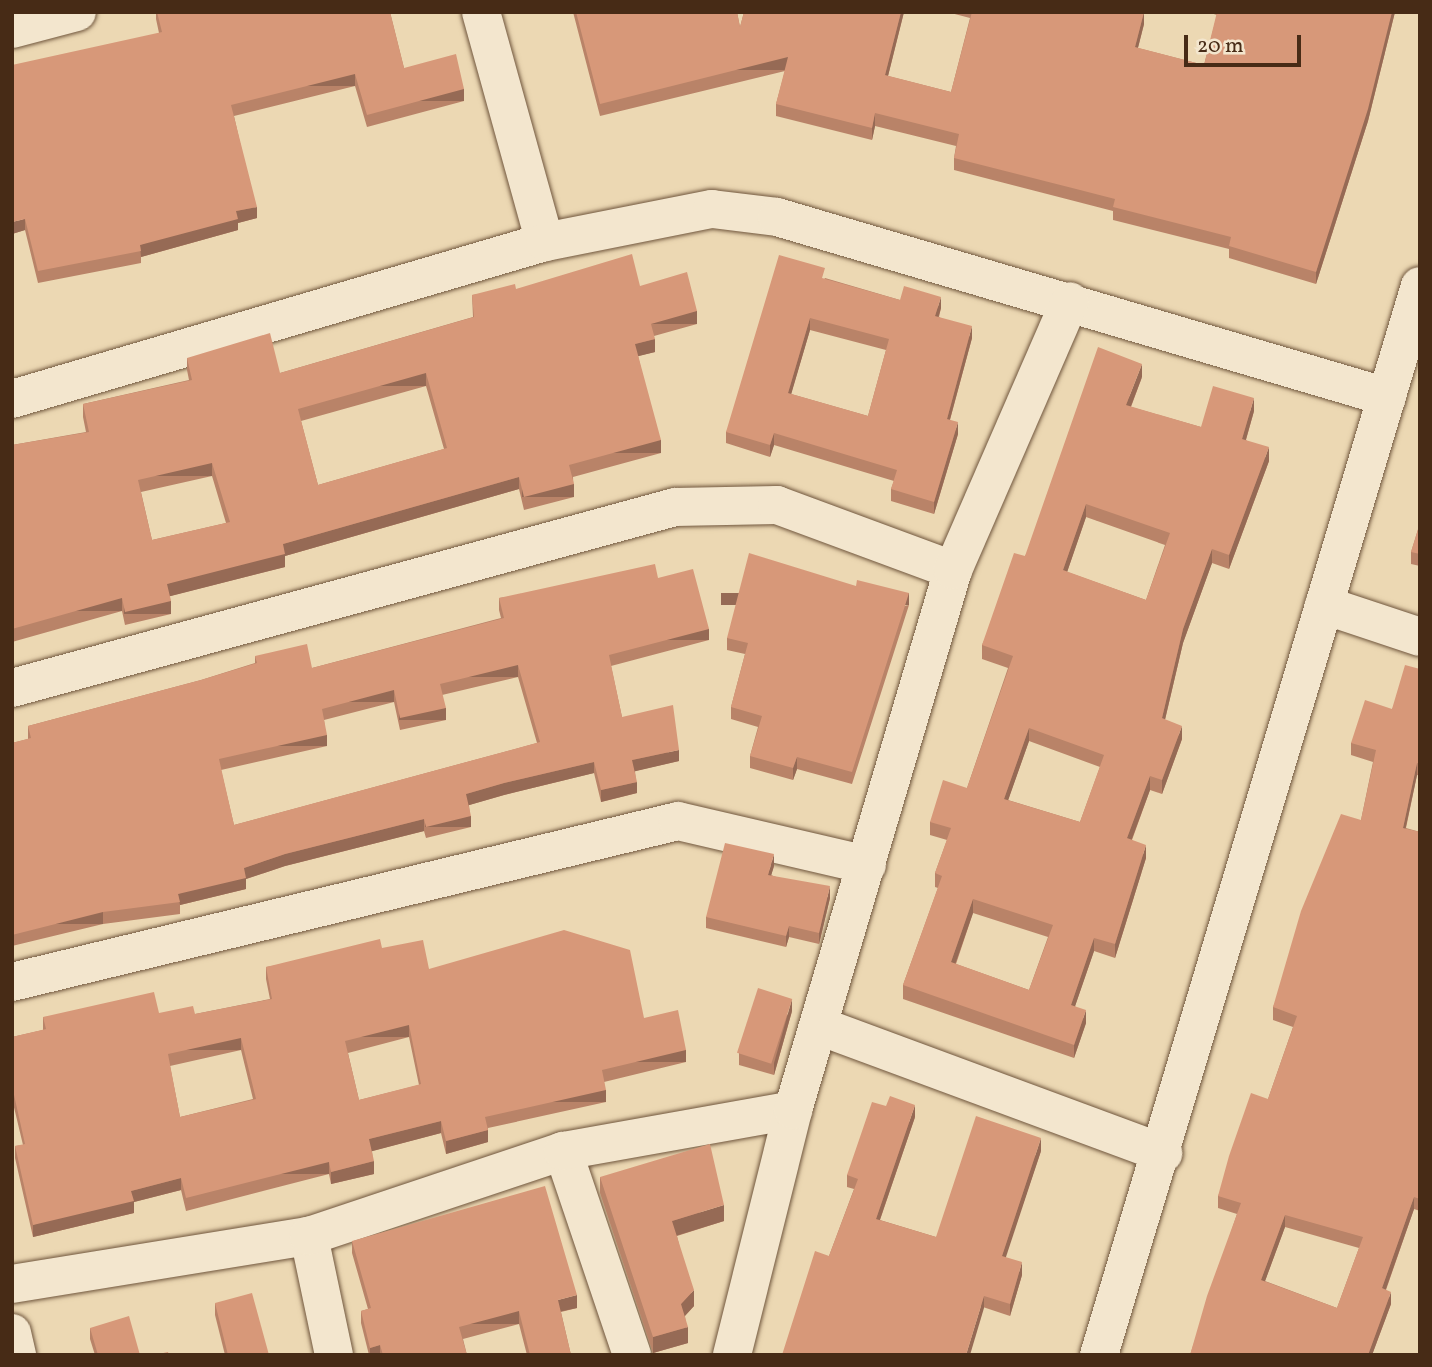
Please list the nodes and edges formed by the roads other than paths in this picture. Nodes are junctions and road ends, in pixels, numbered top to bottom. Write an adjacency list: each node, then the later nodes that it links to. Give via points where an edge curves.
1 (77, 12): 3 (street)
2 (481, 12): 4 (street)
3 (12, 29)
4 (545, 242): 6 (street, via 712,209 777,217); 8 (street)
5 (1420, 286): 7 (street)
6 (1070, 301): 7 (street); 9 (street)
7 (1387, 397): 10 (street)
8 (12, 399)
9 (953, 570): 12 (street, via 777,505 675,507); 13 (street)
10 (1324, 605): 11 (street); 18 (street)
11 (1420, 637)
12 (12, 688)
13 (867, 865): 14 (street, via 678,821); 15 (street)
14 (12, 982)
15 (822, 1027): 16 (street); 18 (street)
16 (793, 1110): 17 (street); 25 (street)
17 (563, 1151): 19 (street); 24 (street)
18 (1164, 1153): 26 (street)
19 (309, 1236): 20 (street); 23 (street)
20 (12, 1284)
21 (12, 1333): 22 (street)
22 (17, 1355)
23 (334, 1355)
24 (632, 1355)
25 (732, 1355)
26 (1099, 1355)

